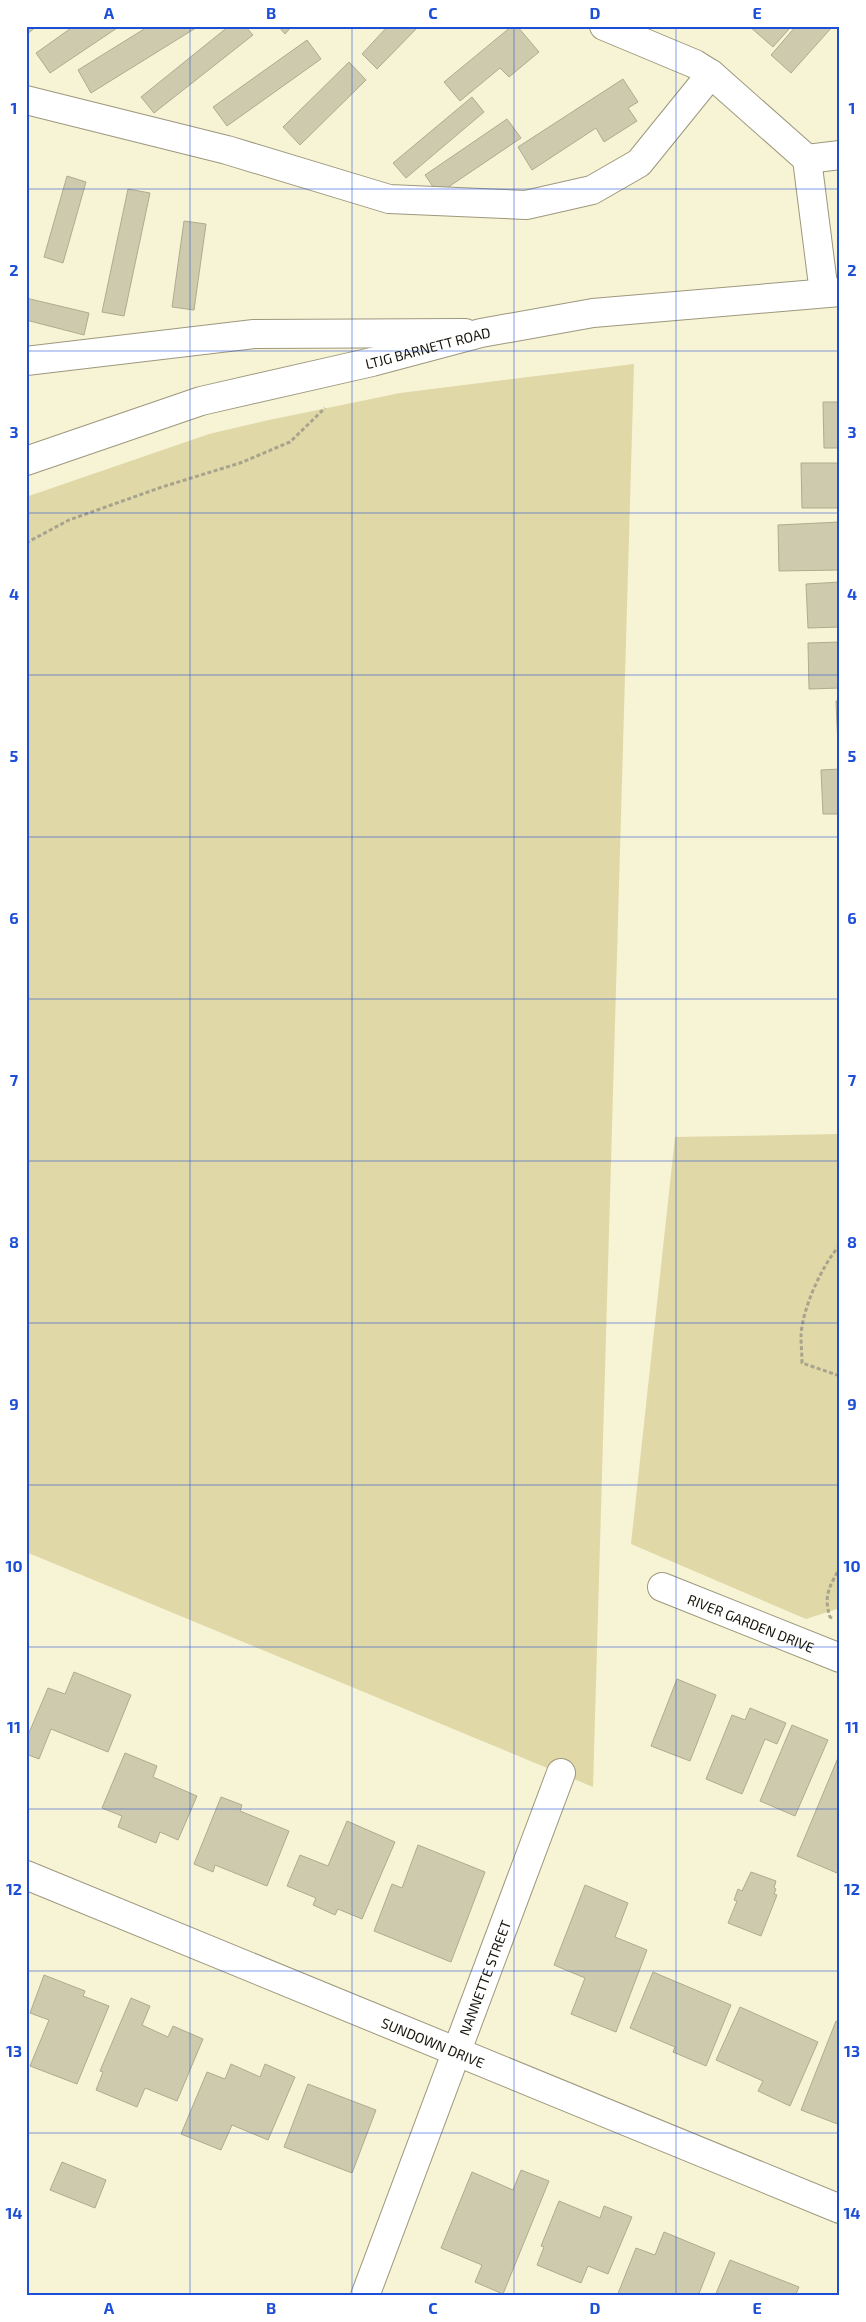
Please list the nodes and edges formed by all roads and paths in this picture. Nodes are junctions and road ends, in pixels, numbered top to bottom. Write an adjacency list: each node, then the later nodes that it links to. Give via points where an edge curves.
1 (604, 26): 2 (street, via 695,64)
2 (711, 74): 3 (street, via 639,163 592,190 526,205 389,199 227,150); 5 (street)
3 (26, 100)
4 (840, 155): 5 (street)
5 (807, 158): 6 (street)
6 (832, 292): 7 (street, LTJG BARNETT ROAD, via 593,313)
7 (481, 333): 8 (street, via 254,334); 10 (street, LTJG BARNETT ROAD, via 372,362 201,400)
8 (26, 361)
9 (331, 402): 11 (path, via 290,442 240,463 68,520)
10 (26, 461)
11 (26, 542)
12 (840, 1245): 13 (path, via 813,1287 801,1335 802,1363)
13 (840, 1376)
14 (840, 1567): 16 (path, via 825,1603 830,1617)
15 (662, 1587): 17 (street, RIVER GARDEN DRIVE)
16 (835, 1619)
17 (840, 1658)
18 (561, 1772): 20 (street, NANNETTE STREET)
19 (26, 1875): 20 (street, SUNDOWN DRIVE)
20 (457, 2052): 21 (street, SUNDOWN DRIVE); 22 (street, NANNETTE STREET)
21 (840, 2210)
22 (365, 2296)

